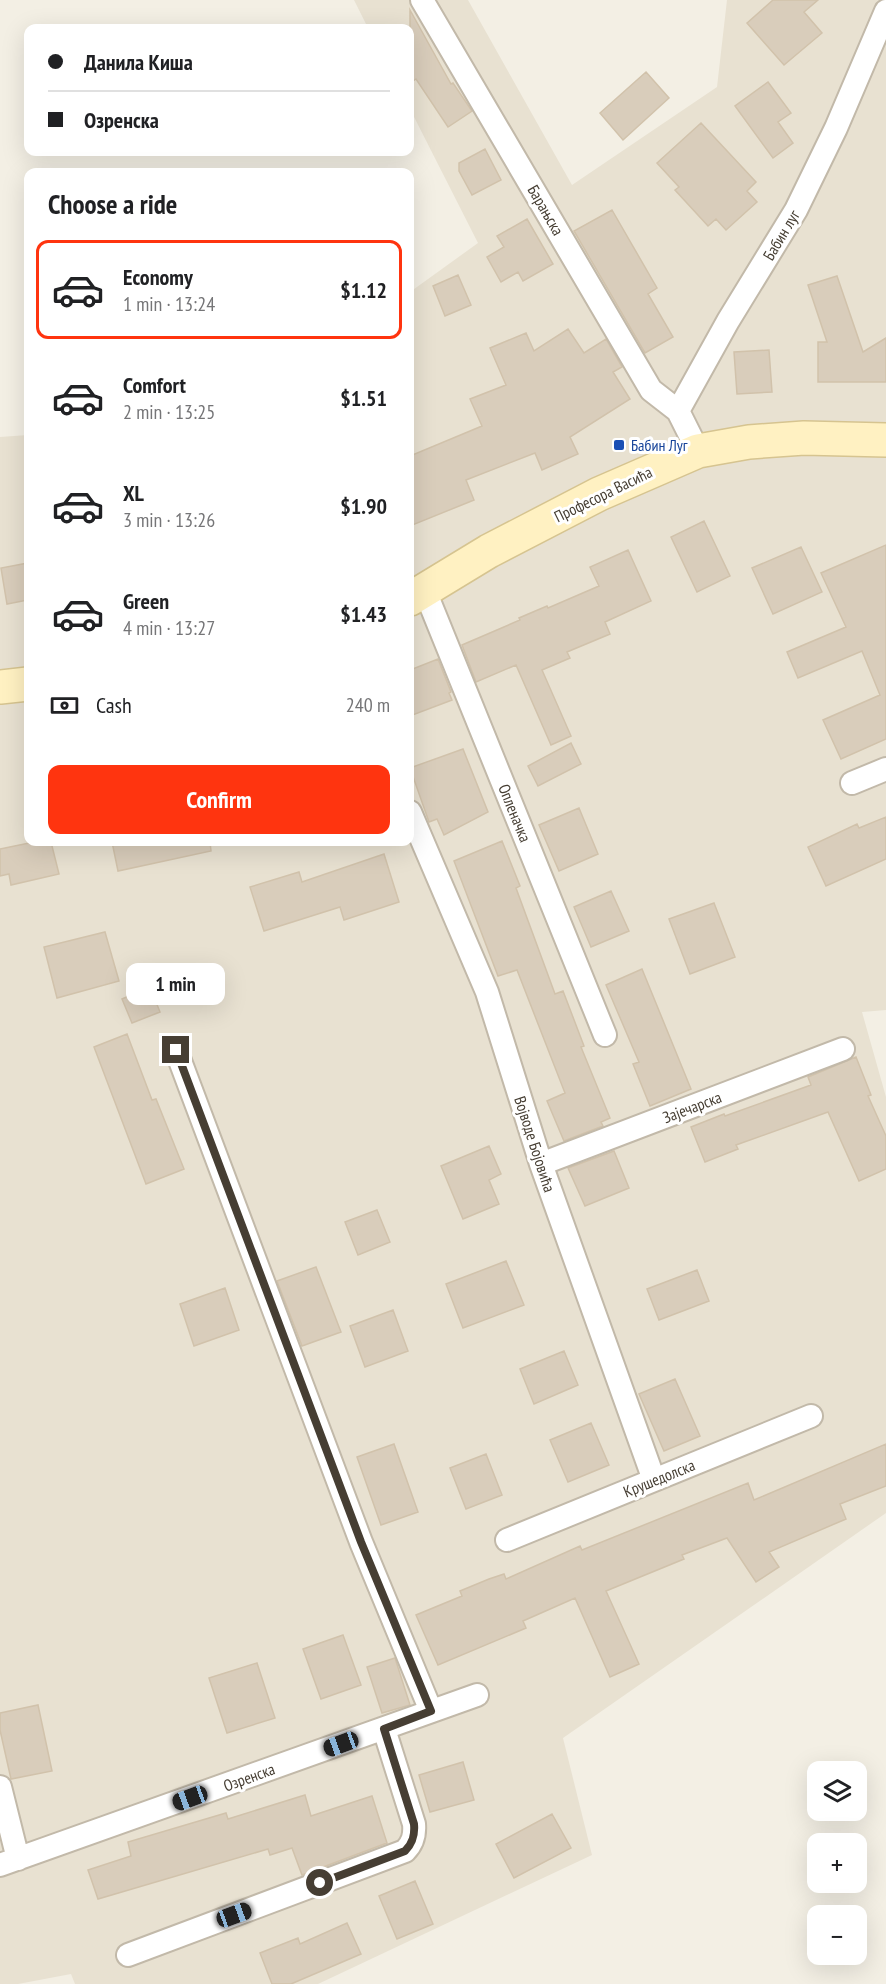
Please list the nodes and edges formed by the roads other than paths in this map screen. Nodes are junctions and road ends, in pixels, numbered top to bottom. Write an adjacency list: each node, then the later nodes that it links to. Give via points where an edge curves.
1 (422, 0): 3 (street, Барањска, via 651,390)
2 (886, 11): 3 (street, Бабин луг, via 796,210)
3 (678, 411): 5 (street)
4 (886, 440): 5 (street, Професора Васића, via 804,438)
5 (698, 451): 6 (street, Професора Васића, via 599,494 489,551)
6 (417, 595): 12 (street, Опленачка)
7 (24, 684): 8 (street)
8 (0, 687)
9 (886, 769): 10 (street)
10 (852, 783)
11 (414, 821): 15 (street, Војводе Бојовића, via 487,992)
12 (605, 1035)
13 (843, 1049): 15 (street, Зајечарска)
14 (176, 1050): 20 (street, via 361,1542)
15 (540, 1164): 17 (street, Војводе Бојовића)
16 (811, 1416): 17 (street, Крушедолска)
17 (654, 1479): 18 (street, Крушедолска)
18 (507, 1540)
19 (477, 1695): 20 (street, Озренска)
20 (431, 1711): 21 (street, Озренска)
21 (384, 1729): 23 (street, Озренска); 24 (street, via 414,1824 415,1834 405,1851)
22 (0, 1787): 23 (street)
23 (9, 1862)
24 (128, 1955)

